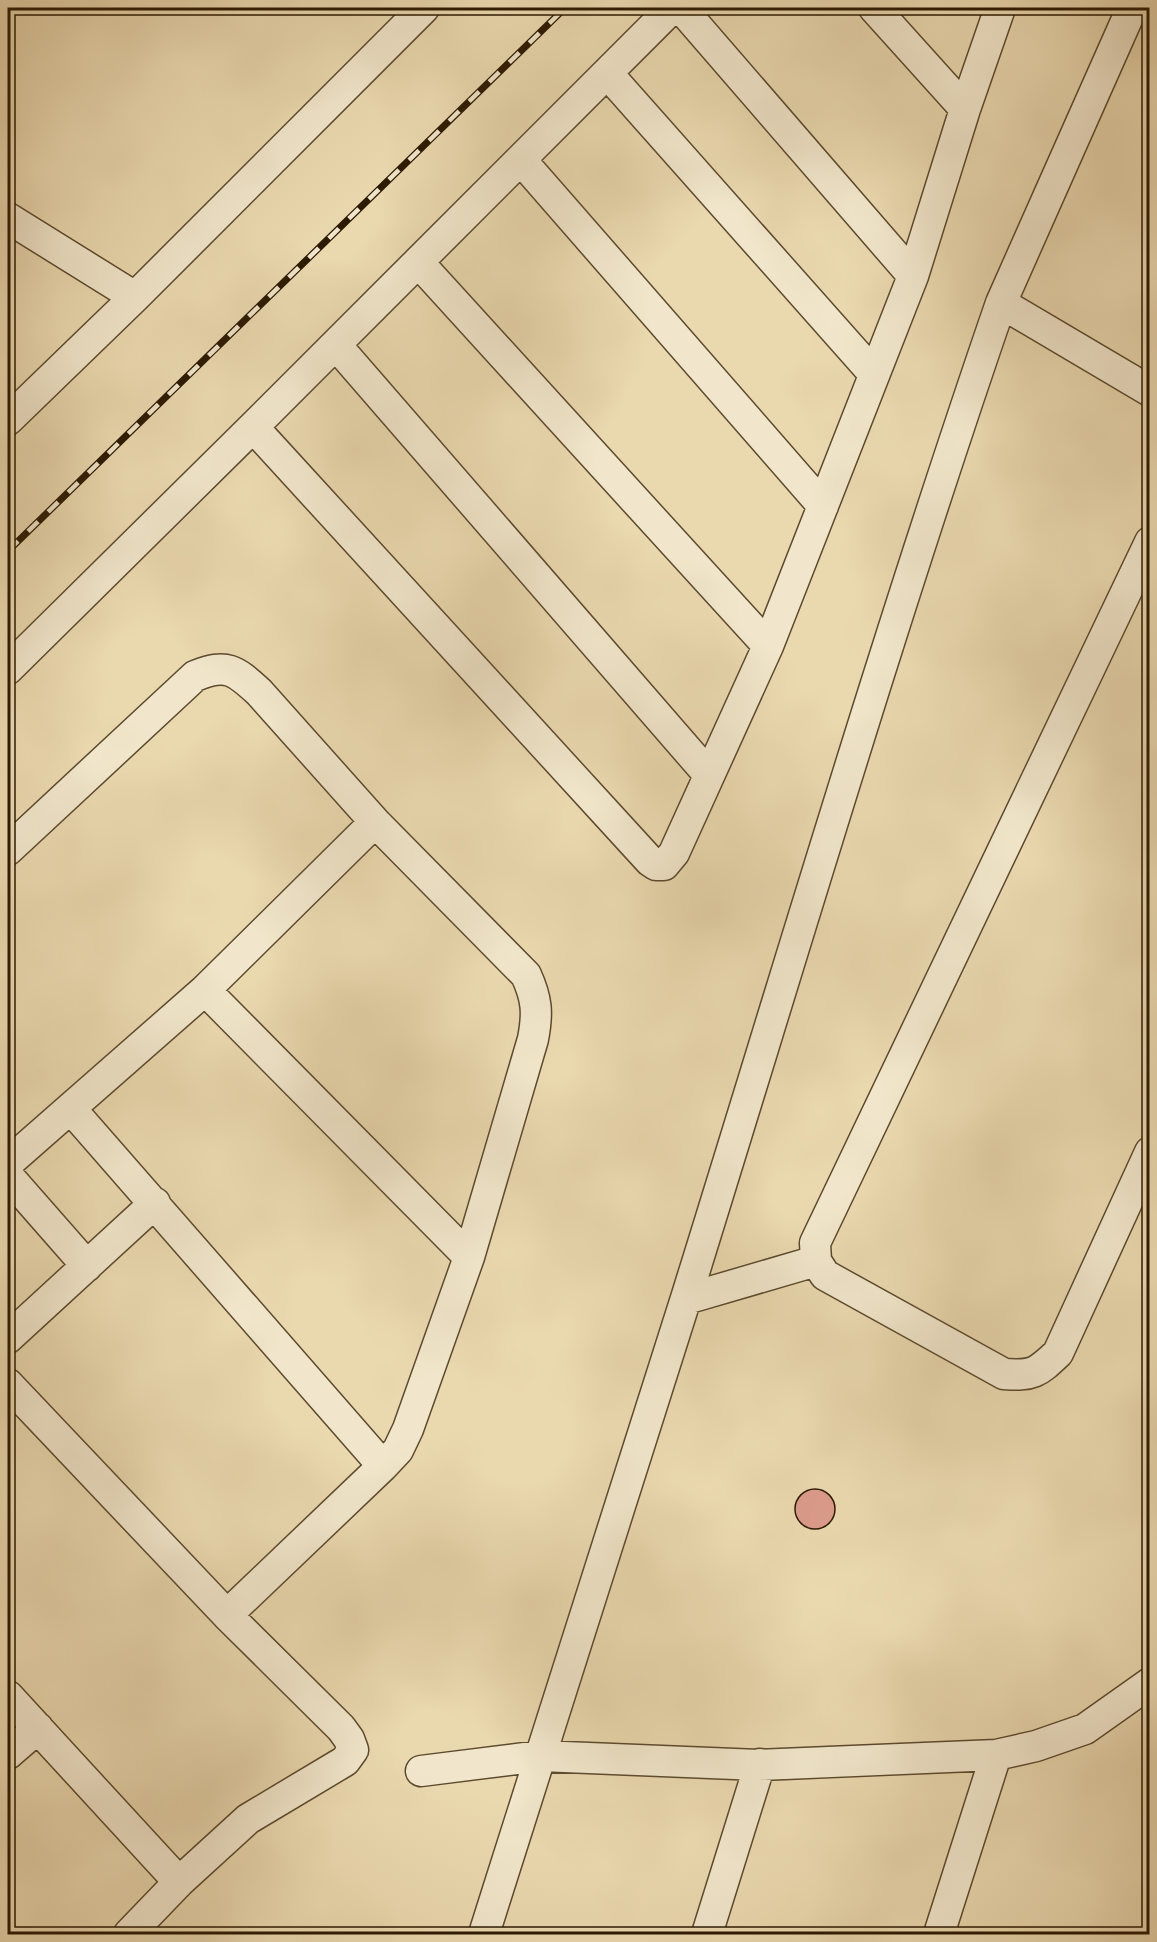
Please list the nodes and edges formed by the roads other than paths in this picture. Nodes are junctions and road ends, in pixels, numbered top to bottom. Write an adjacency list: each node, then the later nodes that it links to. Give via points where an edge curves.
1 (424, 8): 13 (street)
2 (672, 8): 7 (street)
3 (681, 8): 12 (street)
4 (874, 8): 8 (street)
5 (1000, 8): 8 (street)
6 (1132, 8): 14 (street)
7 (607, 73): 9 (street); 16 (street)
8 (965, 109): 12 (street)
9 (521, 160): 11 (street); 20 (street)
10 (8, 218): 13 (street)
11 (418, 262): 15 (street); 22 (street)
12 (913, 276): 16 (street)
13 (135, 297): 18 (street)
14 (1001, 303): 17 (street); 36 (street, via 829,836)
15 (336, 345): 19 (street); 24 (street)
16 (874, 374): 20 (street)
17 (1149, 391)
18 (8, 420)
19 (253, 427): 23 (street); 24 (street, via 656,865 664,865 674,853)
20 (823, 506): 22 (street)
21 (1149, 542): 34 (street, via 815,1243)
22 (768, 646): 24 (street)
23 (8, 669)
24 (709, 775)
25 (375, 822): 26 (street, via 259,692 239,673 214,668 195,676); 27 (street); 33 (street, via 526,975 535,995 537,1018 533,1039)
26 (8, 850)
27 (205, 990): 28 (street); 33 (street)
28 (71, 1109): 30 (street); 32 (street)
29 (1149, 1152): 34 (street, via 1058,1353 1026,1376 1004,1374 825,1275)
30 (8, 1163)
31 (8, 1176): 35 (street)
32 (155, 1203): 35 (street); 39 (street)
33 (469, 1257): 39 (street, via 408,1429 398,1450)
34 (816, 1261): 36 (street)
35 (87, 1266): 37 (street)
36 (686, 1299): 46 (street)
37 (8, 1338)
38 (8, 1384): 40 (street)
39 (383, 1466): 40 (street)
40 (227, 1615): 49 (street, via 341,1728 353,1750 345,1761 248,1819)
41 (1149, 1683): 45 (street, via 1085,1729)
42 (8, 1696): 43 (street)
43 (38, 1728): 44 (street); 49 (street)
44 (8, 1754)
45 (996, 1755): 47 (street); 53 (street)
46 (540, 1756): 47 (street); 48 (street); 51 (street)
47 (760, 1764): 52 (street)
48 (421, 1770)
49 (179, 1882): 50 (street)
50 (129, 1935)
51 (484, 1935)
52 (707, 1935)
53 (939, 1935)

